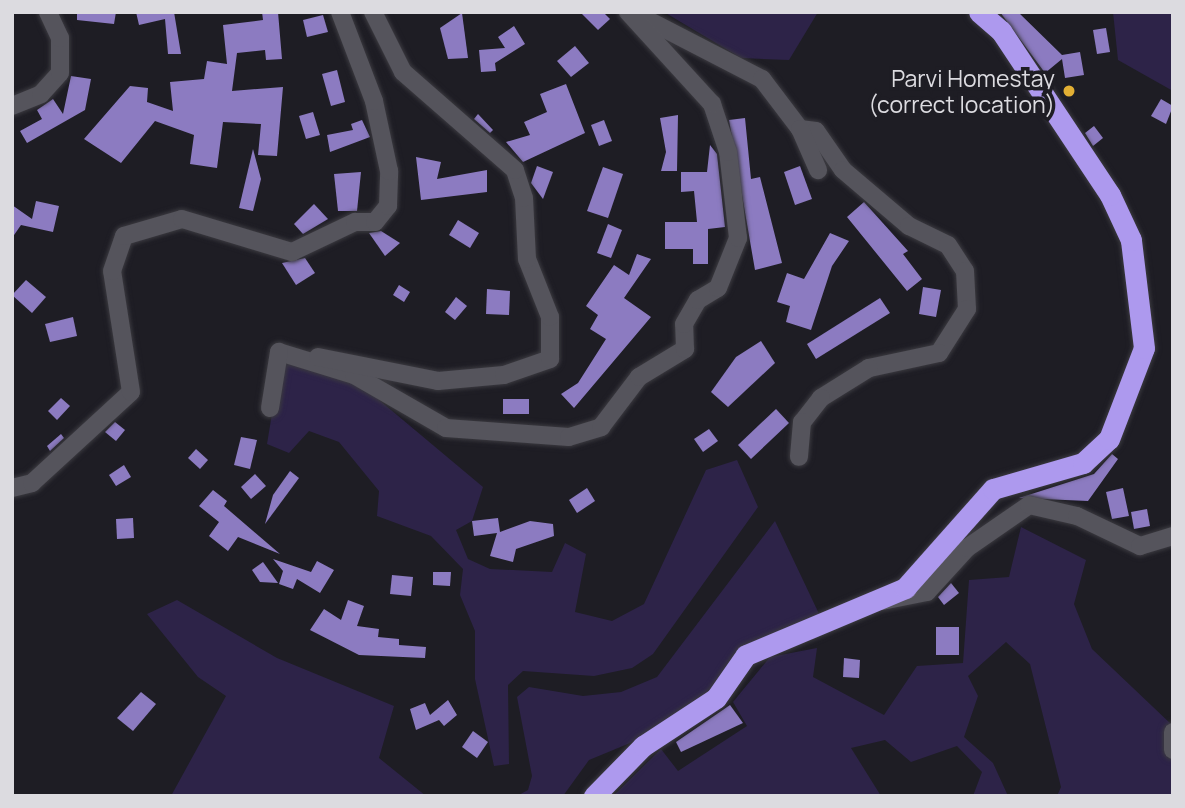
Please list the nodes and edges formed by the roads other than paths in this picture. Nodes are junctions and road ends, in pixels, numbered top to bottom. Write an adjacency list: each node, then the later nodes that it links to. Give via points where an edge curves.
1 (48, 12): 7 (street, via 60,37 60,73 41,94)
2 (340, 12): 13 (street, via 374,101 389,171 388,206 374,222 355,222 292,252 182,219 124,236 112,271 131,392 32,483)
3 (373, 12): 10 (street, via 402,72 515,170 524,198 527,259 550,317 550,359 504,375 439,381 381,365)
4 (628, 12): 10 (street, via 712,104 728,152 738,238 718,288 698,300 684,324 685,349 639,377 601,427 569,437 446,428 354,375)
5 (634, 12): 8 (street, via 762,79)
6 (979, 12): 15 (highway, via 1001,31 1110,195 1131,240 1144,348 1097,454 993,489 905,588)
7 (12, 106)
8 (800, 129): 9 (street); 12 (street, via 816,131 843,170 909,226 948,245 965,271 967,309 939,353 869,368 821,398 802,422)
9 (818, 170)
10 (279, 352): 11 (street)
11 (270, 408)
12 (799, 457)
13 (12, 488)
14 (1173, 536): 15 (street, via 1140,547 1077,516 1029,505 967,548 927,592)
15 (882, 601): 18 (highway, via 746,655 716,698 643,746)
16 (1173, 732): 17 (street)
17 (1173, 750)
18 (594, 796)

